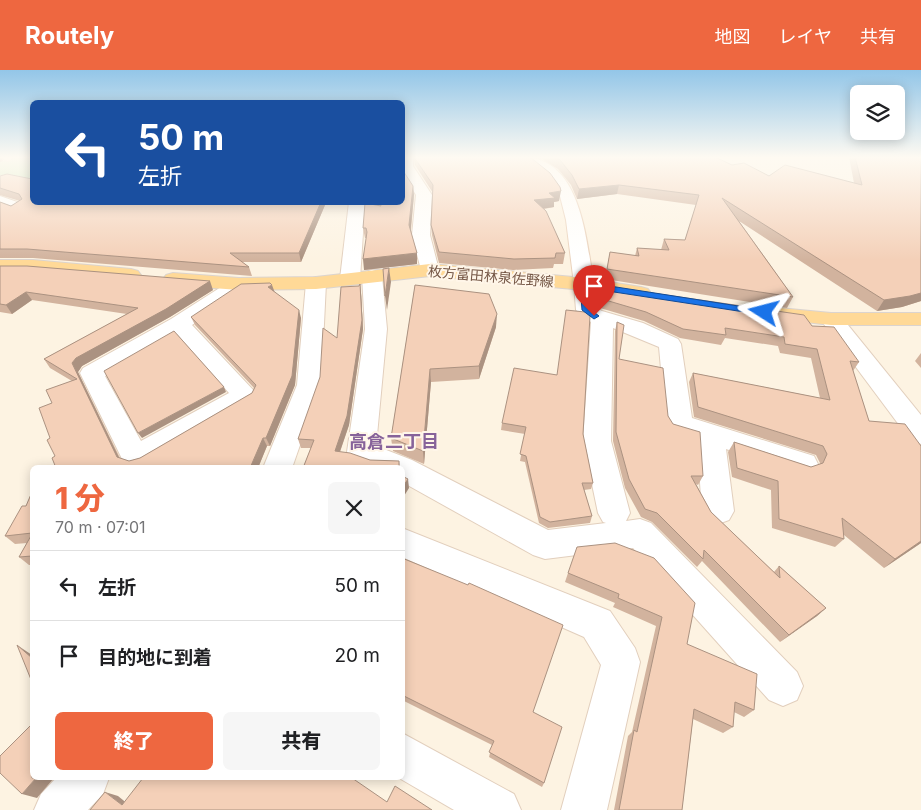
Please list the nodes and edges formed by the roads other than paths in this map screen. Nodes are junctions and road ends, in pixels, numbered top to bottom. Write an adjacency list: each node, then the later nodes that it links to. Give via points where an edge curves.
1 (422, 192): 7 (street, via 421,235)
2 (565, 192): 11 (street, via 570,202)
3 (0, 201): 5 (street)
4 (357, 205): 8 (street)
5 (17, 207)
6 (0, 266): 10 (main road, 枚方富田林泉佐野線)
7 (430, 270): 8 (main road, 枚方富田林泉佐野線); 11 (main road, 枚方富田林泉佐野線)
8 (361, 278): 9 (main road, 枚方富田林泉佐野線); 22 (street, via 376,329 361,452)
9 (316, 283): 10 (main road, 枚方富田林泉佐野線); 21 (street, via 309,385)
10 (239, 284): 17 (street)
11 (584, 284): 12 (main road, 枚方富田林泉佐野線); 15 (street, via 586,310)
12 (659, 296)
13 (753, 311): 14 (main road)
14 (831, 318): 16 (main road); 19 (street)
15 (602, 319): 18 (street, via 635,328 670,344 678,424); 25 (street, via 597,441)
16 (921, 319)
17 (179, 324): 17 (street, via 92,373 135,457 245,395)
18 (710, 434): 20 (street); 24 (street)
19 (921, 434)
20 (804, 464)
21 (278, 465)
22 (394, 465)
23 (405, 470): 27 (street, via 545,545 640,533)
24 (718, 511)
25 (614, 514)
26 (405, 543): 32 (street, via 597,624 621,662)
27 (783, 686)
28 (405, 757): 31 (street)
29 (85, 780): 30 (street)
30 (57, 810)
31 (498, 810)
32 (584, 810)

